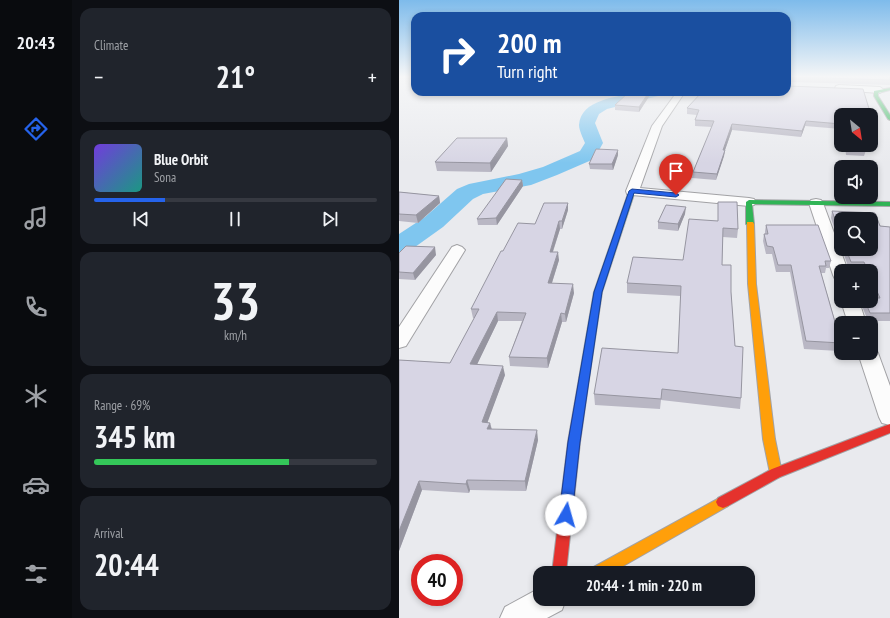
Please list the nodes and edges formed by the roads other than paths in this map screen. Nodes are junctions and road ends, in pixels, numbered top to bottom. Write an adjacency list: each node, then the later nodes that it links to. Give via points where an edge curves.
1 (672, 105): 4 (street, via 657,126)
2 (881, 105): 3 (street)
3 (890, 119)
4 (632, 191): 5 (street); 15 (street, via 598,292 574,442)
5 (749, 202): 6 (street); 14 (street, via 752,284 769,439)
6 (816, 203): 7 (street); 9 (street)
7 (890, 204)
8 (457, 250): 10 (street)
9 (837, 264)
10 (399, 342)
11 (870, 360): 12 (street)
12 (890, 417)
13 (890, 428): 14 (street)
14 (776, 473): 16 (street)
15 (560, 566)
16 (610, 566)
17 (538, 606): 18 (street)
18 (516, 618)

